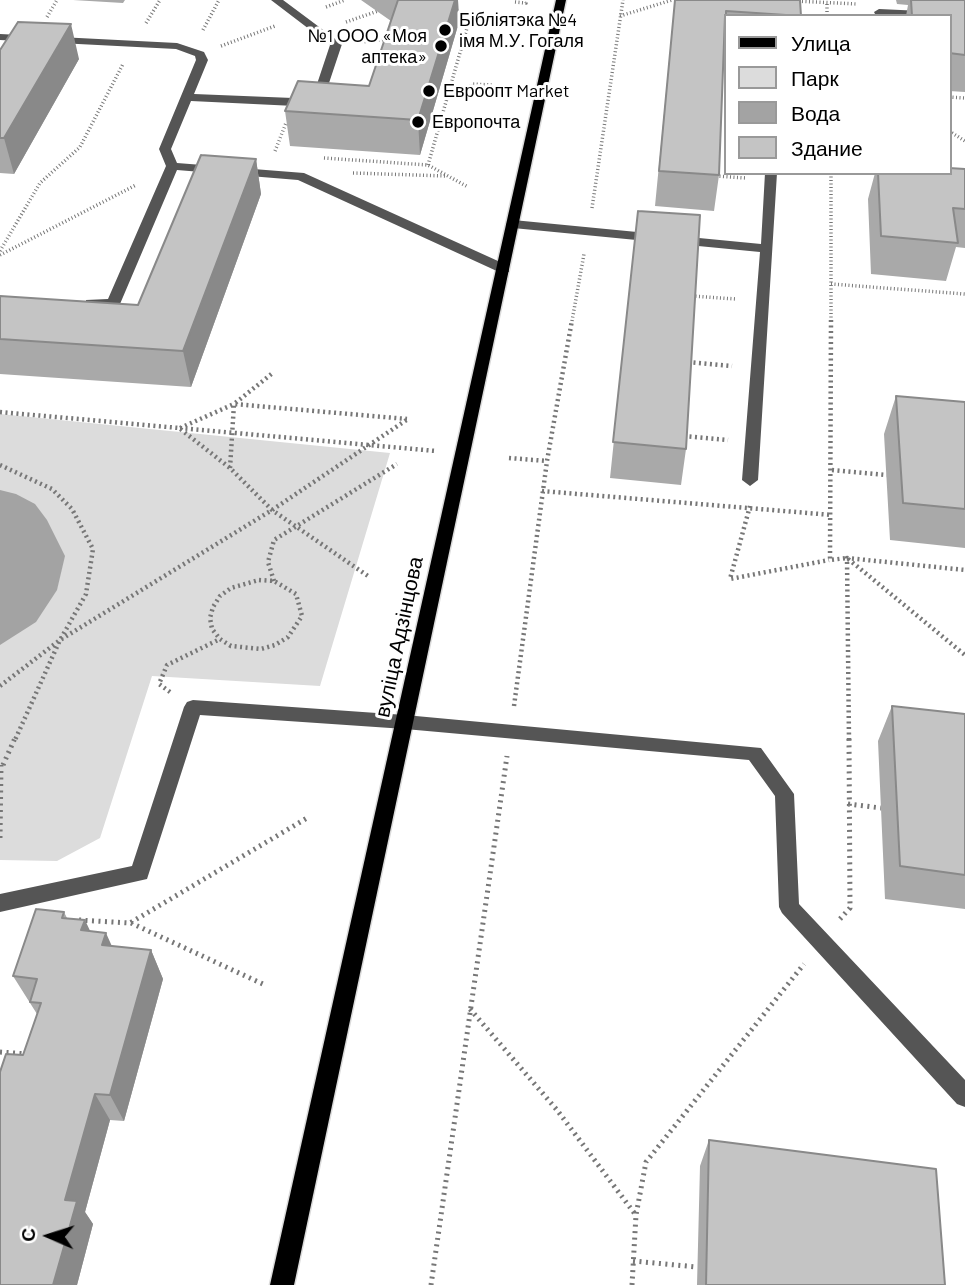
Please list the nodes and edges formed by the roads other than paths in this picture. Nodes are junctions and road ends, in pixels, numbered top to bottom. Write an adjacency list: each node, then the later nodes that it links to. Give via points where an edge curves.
1 (276, 0): 6 (lane, via 335,44 321,89 295,102)
2 (561, 0): 9 (main road, вуліца Адзінцова)
3 (879, 12): 4 (lane)
4 (922, 14)
5 (0, 37): 6 (lane, via 177,46 196,52 202,60)
6 (188, 97): 7 (lane, via 165,149)
7 (172, 166): 11 (lane, via 300,176); 12 (lane, via 113,304)
8 (771, 175): 10 (lane)
9 (513, 224): 10 (lane); 11 (main road, вуліца Адзінцова)
10 (766, 250): 13 (lane)
11 (504, 269): 14 (main road, вуліца Адзінцова)
12 (73, 302)
13 (750, 480)
14 (405, 722): 15 (lane, via 193,707 140,873); 16 (lane, via 754,753 784,794 789,907); 17 (main road, вуліца Адзінцова)
15 (0, 902)
16 (965, 1096)
17 (282, 1285)

